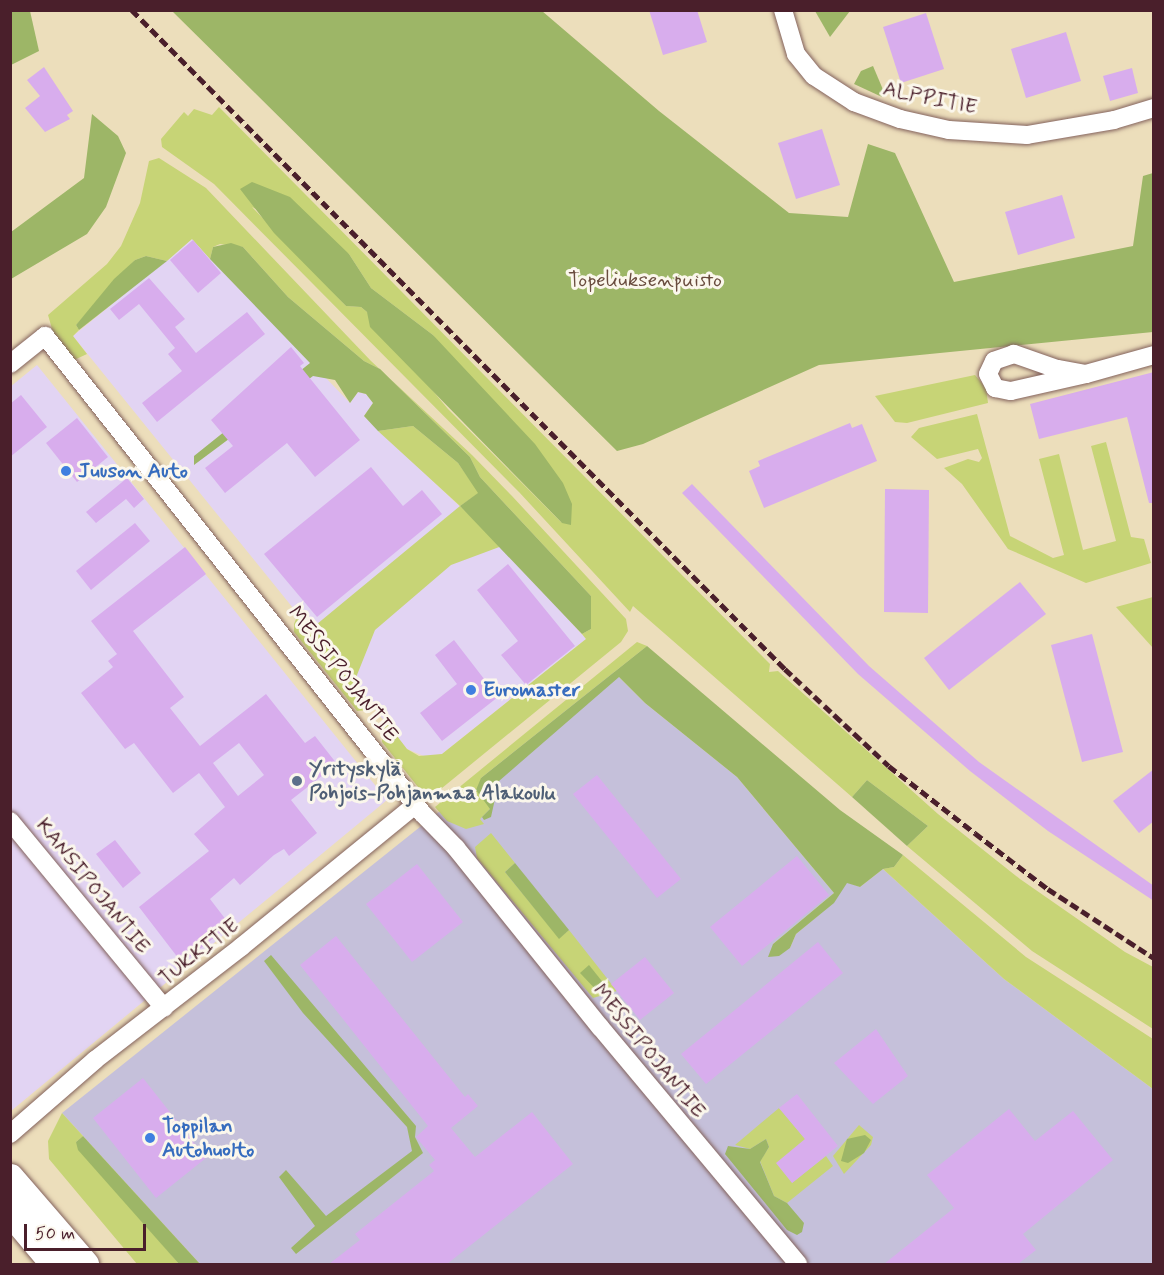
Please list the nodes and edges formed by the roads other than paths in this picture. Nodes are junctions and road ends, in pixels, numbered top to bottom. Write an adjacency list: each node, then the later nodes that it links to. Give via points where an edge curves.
1 (783, 10): 2 (street, ALPPITIE, via 796,54 814,76 854,102 900,119 949,130 1027,135 1114,120)
2 (1154, 108)
3 (1154, 355): 5 (street)
4 (10, 364): 6 (street, MESSIPOJANTIE, via 45,336)
5 (1086, 374)
6 (415, 805): 8 (street, TUKKITIE); 14 (street, MESSIPOJANTIE, via 456,848)
7 (10, 821): 8 (street, KANSIPOJANTIE)
8 (164, 1008): 9 (street, TUKKITIE, via 95,1060)
9 (10, 1134)
10 (10, 1177): 13 (main road)
11 (10, 1212): 12 (main road)
12 (54, 1264)
13 (85, 1264)
14 (798, 1264)

